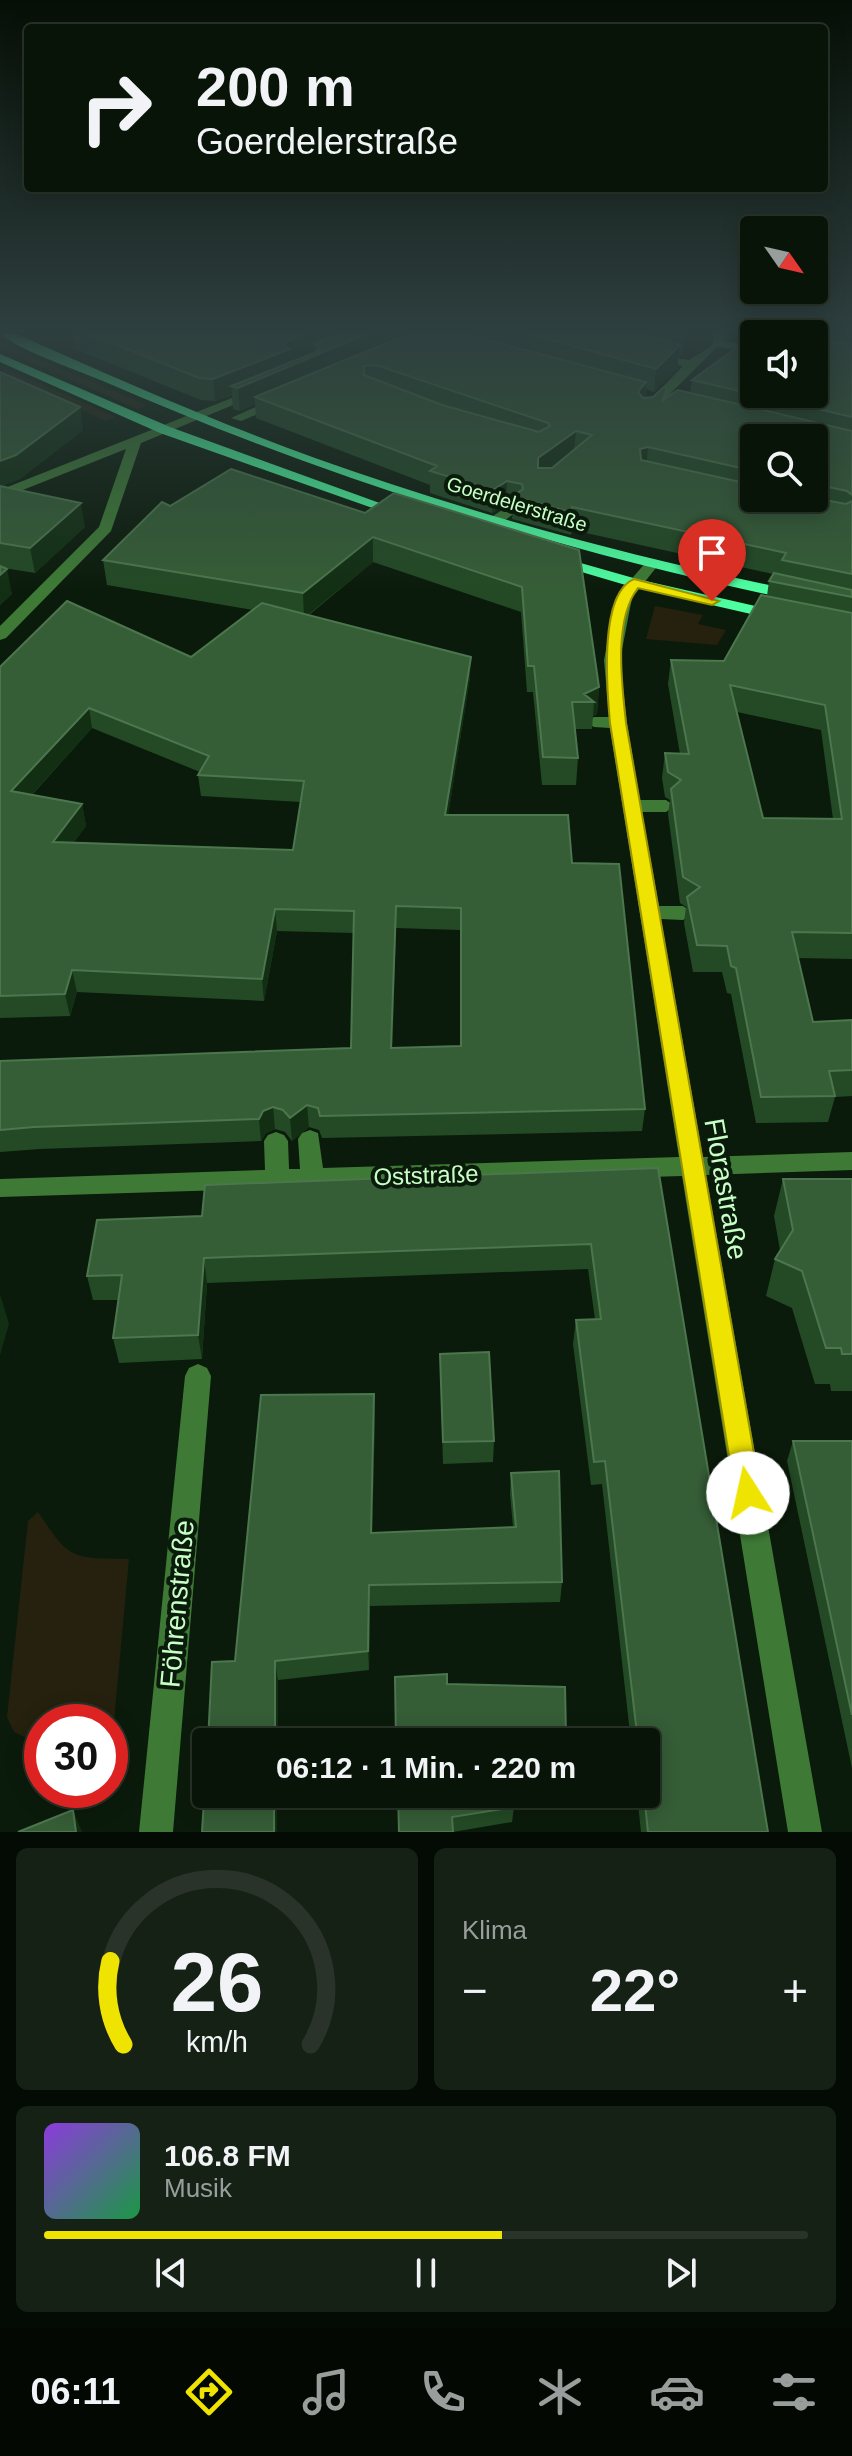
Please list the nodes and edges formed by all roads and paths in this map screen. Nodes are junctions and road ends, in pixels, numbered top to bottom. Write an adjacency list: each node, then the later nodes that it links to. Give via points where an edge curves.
1 (139, 418): 4 (main road)
2 (185, 418): 4 (street)
3 (223, 418): 9 (main road, Goerdelerstraße)
4 (165, 430): 5 (street); 8 (main road)
5 (135, 442): 6 (street); 15 (street, via 106,528)
6 (0, 495)
7 (513, 509): 9 (street)
8 (413, 517)
9 (495, 521): 11 (main road, Goerdelerstraße)
10 (546, 558): 12 (main road, Goerdelerstraße)
11 (652, 564): 12 (street, Florastraße); 13 (main road, Goerdelerstraße)
12 (634, 583): 14 (main road, Goerdelerstraße); 16 (street, Florastraße, via 624,597 606,723)
13 (812, 598)
14 (791, 617)
15 (0, 635)
16 (632, 806): 17 (street); 18 (street, Florastraße)
17 (666, 806)
18 (649, 912): 19 (street); 23 (street, Florastraße)
19 (683, 913)
20 (310, 1139): 24 (street)
21 (276, 1141): 25 (street)
22 (852, 1161): 23 (street, Oststraße)
23 (691, 1167): 24 (street, Oststraße); 29 (street, Florastraße)
24 (312, 1179): 25 (street, Oststraße)
25 (277, 1180): 26 (street, Oststraße)
26 (0, 1188)
27 (198, 1376): 28 (street, Föhrenstraße)
28 (156, 1832)
29 (805, 1832)

